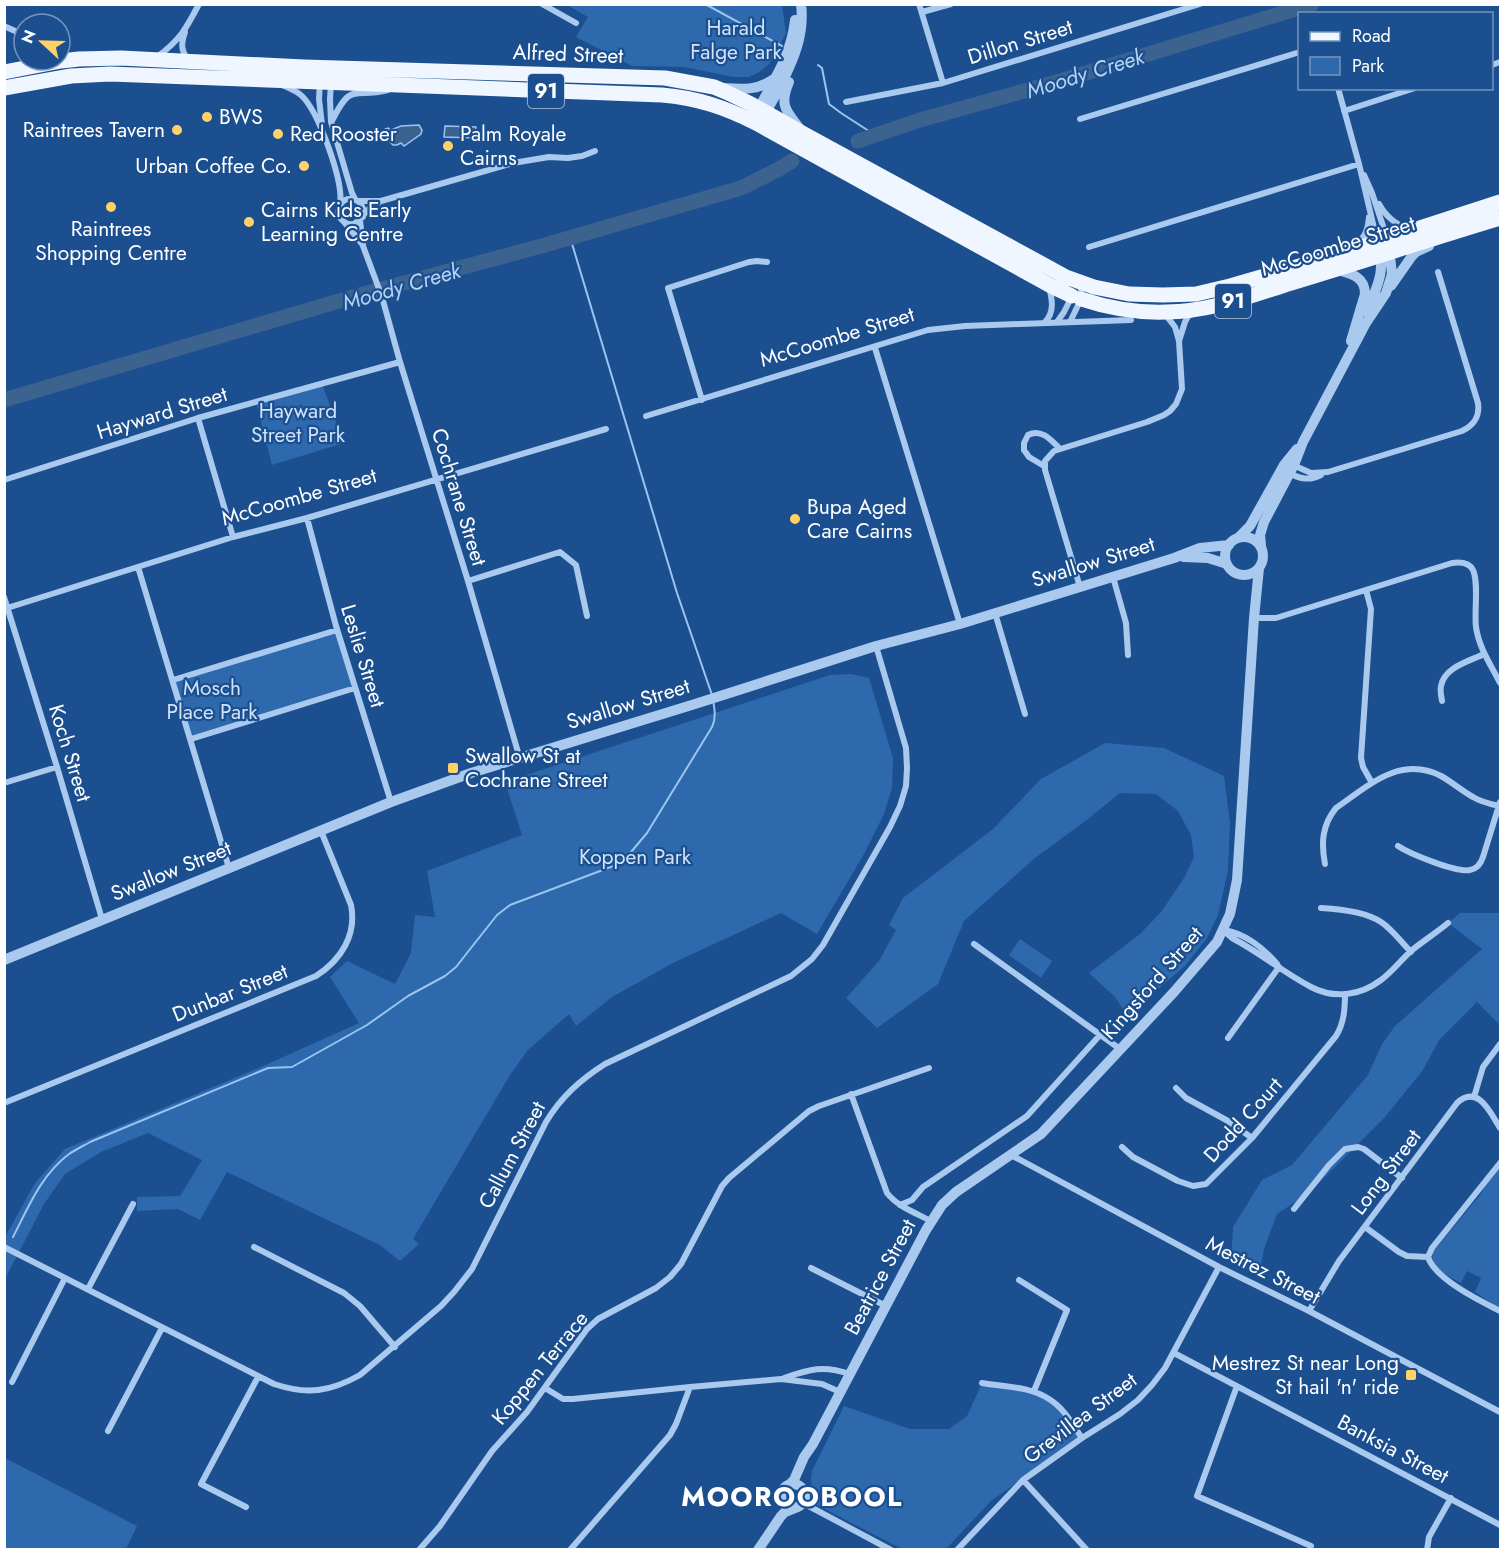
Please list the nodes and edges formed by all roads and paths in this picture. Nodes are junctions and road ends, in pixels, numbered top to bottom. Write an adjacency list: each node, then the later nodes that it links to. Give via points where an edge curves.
1 (199, 4): 11 (street)
2 (542, 4): 10 (street)
3 (796, 4): 19 (street, via 794,32)
4 (801, 4): 9 (street)
5 (920, 4): 8 (street)
6 (951, 4): 8 (street)
7 (1200, 4): 21 (street, Dillon Street)
8 (922, 12): 21 (street)
9 (802, 19): 29 (street, via 800,40 789,69); 32 (street, via 803,50 783,98 785,109)
10 (576, 23)
11 (186, 29): 16 (street, via 173,45); 17 (street, via 182,50)
12 (1298, 52): 30 (street)
13 (72, 56): 14 (street)
14 (79, 59): 15 (main road, Alfred Street / 91); 16 (main road, Alfred Street / 91)
15 (72, 60)
16 (152, 60): 17 (main road, Alfred Street / 91)
17 (189, 62): 18 (main road, Alfred Street / 91)
18 (326, 77): 20 (main road, Alfred Street / 91); 22 (main road, Alfred Street / 91); 23 (main road, Alfred Street / 91, via 665,78); 31 (street); 33 (street, via 319,108)
19 (775, 79): 23 (street, via 746,89); 29 (street)
20 (270, 80): 24 (main road, Alfred Street / 91, via 89,75); 33 (street, via 301,95)
21 (943, 83): 27 (street, Dillon Street)
22 (403, 86): 29 (main road, Alfred Street / 91, via 662,94 703,101 738,114); 31 (street, via 377,93 349,94)
23 (714, 87): 29 (main road, Alfred Street / 91)
24 (4, 88)
25 (1339, 90): 28 (street)
26 (1409, 90): 28 (street)
27 (846, 102)
28 (1344, 111): 35 (street)
29 (760, 114): 32 (main road, Alfred Street / 91); 53 (main road, Alfred Street / 91)
30 (1080, 119)
31 (331, 122): 37 (street, via 351,193)
32 (804, 134): 54 (main road, Alfred Street / 91, via 1066,277)
33 (324, 136): 40 (street, via 341,193)
34 (595, 151): 38 (street, via 575,157 513,163)
35 (1359, 164): 36 (street); 41 (street); 49 (street)
36 (1372, 193): 46 (street, via 1387,217); 48 (street)
37 (357, 200): 38 (street); 40 (street, via 346,199); 42 (street, via 363,208)
38 (381, 201): 42 (street)
39 (1500, 202): 46 (main road, McCoombe Street / 91)
40 (340, 205): 44 (street, via 339,217)
41 (1369, 210): 48 (street); 51 (street, via 1364,237)
42 (362, 218): 44 (street, via 353,224); 47 (street, Cochrane Street)
43 (1500, 218): 45 (main road, McCoombe Street / 91)
44 (345, 223): 47 (street, Cochrane Street)
45 (1479, 224): 48 (main road, McCoombe Street / 91); 55 (street, via 1416,252)
46 (1411, 232): 48 (main road, McCoombe Street / 91)
47 (363, 246): 65 (street, Cochrane Street)
48 (1383, 246): 51 (main road, McCoombe Street / 91); 55 (street, via 1392,274); 62 (street, via 1381,278)
49 (1089, 247)
50 (767, 262): 67 (street, via 749,262 668,288)
51 (1335, 263): 54 (main road, McCoombe Street / 91, via 1196,294); 56 (main road, McCoombe Street / 91, via 1242,299); 66 (street, via 1358,277 1365,288)
52 (1438, 272): 73 (street, via 1478,403 1476,420 1462,431 1328,472)
53 (1049, 285): 54 (main road, Alfred Street / 91); 59 (street, via 1052,308)
54 (1078, 293): 57 (main road, McCoombe Street / 91, via 1114,308); 60 (street); 61 (street)
55 (1386, 293): 62 (street)
56 (1192, 310): 57 (main road, McCoombe Street / 91); 63 (street)
57 (1164, 313): 63 (street, via 1175,327)
58 (1131, 320): 61 (street, McCoombe Street)
59 (1045, 322): 60 (street, McCoombe Street); 64 (street, McCoombe Street, via 928,330)
60 (1056, 322): 61 (street, McCoombe Street)
61 (1070, 322)
62 (1366, 323): 66 (street)
63 (1179, 341): 71 (street, via 1182,389 1170,411)
64 (875, 348): 67 (street, McCoombe Street); 95 (street)
65 (400, 362): 69 (street, Hayward Street); 75 (street, Cochrane Street)
66 (1344, 364): 73 (street)
67 (702, 400): 68 (street, McCoombe Street)
68 (646, 416)
69 (198, 418): 74 (street, Hayward Street); 77 (street)
70 (606, 429): 75 (street, McCoombe Street)
71 (1060, 449): 72 (street, via 1049,456); 72 (street, via 1037,432 1028,435 1024,450)
72 (1044, 466): 88 (street)
73 (1289, 468): 78 (street); 80 (street, via 1263,526)
74 (4, 480)
75 (437, 480): 76 (street, McCoombe Street); 87 (street, Cochrane Street)
76 (307, 518): 77 (street, McCoombe Street); 96 (street, Leslie Street)
77 (233, 537): 83 (street, McCoombe Street)
78 (1239, 537): 79 (street); 80 (street, via 1251,538)
79 (1229, 545): 81 (street, Swallow Street, via 1200,548); 82 (street)
80 (1261, 546): 84 (street, via 1264,557)
81 (1174, 558): 82 (street, Swallow Street, via 1208,558); 86 (street, Swallow Street)
82 (1227, 564): 85 (street)
83 (138, 567): 91 (street, McCoombe Street); 100 (street)
84 (1259, 568): 85 (street, via 1249,575); 94 (street, Kingsford Street)
85 (1236, 573): 94 (street, Kingsford Street, via 1251,590)
86 (1113, 576): 88 (street, Swallow Street); 99 (street, via 1126,623)
87 (468, 581): 93 (street, via 560,552 576,565); 106 (street, Cochrane Street)
88 (1080, 587): 92 (street, Swallow Street)
89 (1366, 590): 94 (street, via 1276,618); 98 (street, via 1452,563 1470,565 1475,578 1477,634); 109 (street, via 1371,609 1361,758)
90 (4, 597): 91 (street, Koch Street)
91 (6, 609): 107 (street, Koch Street)
92 (995, 613): 95 (street, Swallow Street); 104 (street)
93 (587, 616)
94 (1254, 618): 119 (street, Kingsford Street, via 1237,880)
95 (960, 624): 97 (street, Swallow Street)
96 (337, 630): 100 (street); 102 (street, Leslie Street)
97 (876, 646): 106 (street, Swallow Street); 157 (street, Callum Street, via 906,748 906,786 890,826 823,945 791,976 604,1064 566,1095 546,1122 464,1280)
98 (1484, 654): 101 (street); 103 (street, via 1449,672 1440,686)
99 (1128, 655)
100 (173, 680): 105 (street)
101 (1500, 683)
102 (356, 688): 105 (street); 110 (street, Leslie Street)
103 (1442, 701)
104 (1025, 714)
105 (191, 739): 115 (street)
106 (520, 759): 110 (street, Swallow Street)
107 (57, 767): 108 (street); 117 (street, Koch Street)
108 (4, 783)
109 (1372, 783): 111 (street, via 1393,772 1422,770 1441,776 1478,800); 114 (street, via 1330,815 1324,829)
110 (391, 802): 112 (street, Swallow Street)
111 (1500, 804): 113 (street, via 1476,868 1458,869)
112 (321, 831): 115 (street, Swallow Street); 133 (street, Dunbar Street, via 353,915 344,950 327,969)
113 (1398, 846)
114 (1325, 864)
115 (229, 868): 117 (street, Swallow Street)
116 (1321, 908): 121 (street, via 1371,917 1388,927)
117 (102, 920): 122 (street, Swallow Street)
118 (1448, 923): 121 (street)
119 (1223, 930): 123 (street, via 1246,938 1269,954); 128 (street, Kingsford Street, via 1207,955)
120 (974, 944): 125 (street)
121 (1411, 952): 124 (street, via 1382,980 1360,992)
122 (4, 960)
123 (1279, 967): 124 (street, via 1317,990); 126 (street)
124 (1345, 994): 135 (street, Dodd Court, via 1345,1012 1336,1036)
125 (1100, 1035): 128 (street); 141 (street, Kingsford Street, via 1027,1116)
126 (1228, 1038)
127 (1500, 1044): 132 (street, via 1483,1067)
128 (1120, 1049): 137 (street, Kingsford Street, via 1041,1134)
129 (929, 1068): 131 (street, Koppen Terrace)
130 (1176, 1088): 135 (street)
131 (850, 1094): 141 (street, via 887,1193); 166 (street, Koppen Terrace, via 809,1111 737,1170 722,1186 681,1264 670,1277 598,1319)
132 (1474, 1097): 134 (street, via 1486,1105); 139 (street, Long Street, via 1457,1103)
133 (4, 1103)
134 (1500, 1128)
135 (1252, 1138): 136 (street, Dodd Court, via 1206,1184 1193,1186 1133,1157)
136 (1122, 1146)
137 (1011, 1155): 143 (street, Beatrice Street, via 956,1192); 148 (street, Mestrez Street)
138 (1500, 1163): 147 (street)
139 (1402, 1178): 142 (street, via 1364,1149 1345,1149); 144 (street, Long Street)
140 (133, 1204): 152 (street)
141 (900, 1205): 143 (street)
142 (1294, 1209)
143 (931, 1221): 153 (street, Beatrice Street)
144 (1365, 1227): 147 (street, via 1407,1256); 154 (street, Long Street, via 1332,1271)
145 (4, 1247): 150 (street, Callum Street)
146 (254, 1247): 157 (street, via 344,1293)
147 (1428, 1257): 155 (street, via 1438,1273)
148 (1219, 1267): 154 (street, Mestrez Street); 158 (street, Grevillea Street)
149 (811, 1268): 153 (street)
150 (65, 1278): 152 (street, Callum Street); 162 (street)
151 (1018, 1280): 168 (street, via 1067,1310)
152 (88, 1289): 156 (street, Callum Street)
153 (886, 1306): 159 (street, Beatrice Street)
154 (1309, 1311): 169 (street, Mestrez Street)
155 (1500, 1311)
156 (162, 1328): 160 (street, Callum Street); 170 (street)
157 (395, 1347): 160 (street, Callum Street, via 360,1376 331,1389 302,1391)
158 (1174, 1353): 164 (street, Banksia Street); 171 (street, Grevillea Street, via 1138,1400)
159 (850, 1374): 161 (street, via 827,1368); 167 (street, Beatrice Street)
160 (258, 1377): 178 (street, via 201,1484)
161 (781, 1379): 165 (street); 167 (street, via 822,1384)
162 (12, 1382)
163 (982, 1383): 168 (street)
164 (1237, 1386): 175 (street, Banksia Street); 181 (street, via 1197,1496)
165 (690, 1387): 166 (street, via 573,1399 562,1399); 184 (street, via 663,1445)
166 (545, 1388): 183 (street, Koppen Terrace, via 492,1451)
167 (840, 1392): 172 (street, Beatrice Street)
168 (1034, 1392): 171 (street, via 1059,1407)
169 (1500, 1412)
170 (108, 1431)
171 (1082, 1438): 173 (street, Grevillea Street)
172 (813, 1444): 174 (street, Beatrice Street); 177 (street, Beatrice Street)
173 (1023, 1480): 186 (street, Grevillea Street); 187 (street)
174 (789, 1485): 176 (street, via 781,1493); 177 (street, via 800,1486)
175 (1451, 1498): 179 (street, Banksia Street); 188 (street)
176 (782, 1500): 177 (street, via 787,1507); 182 (street, via 765,1528)
177 (800, 1501): 180 (street); 182 (street, via 781,1516)
178 (246, 1507)
179 (1500, 1525)
180 (877, 1546): 185 (street)
181 (1311, 1546)
182 (759, 1549)
183 (419, 1550)
184 (570, 1550)
185 (891, 1550)
186 (957, 1550)
187 (1087, 1550)
188 (1426, 1550)

